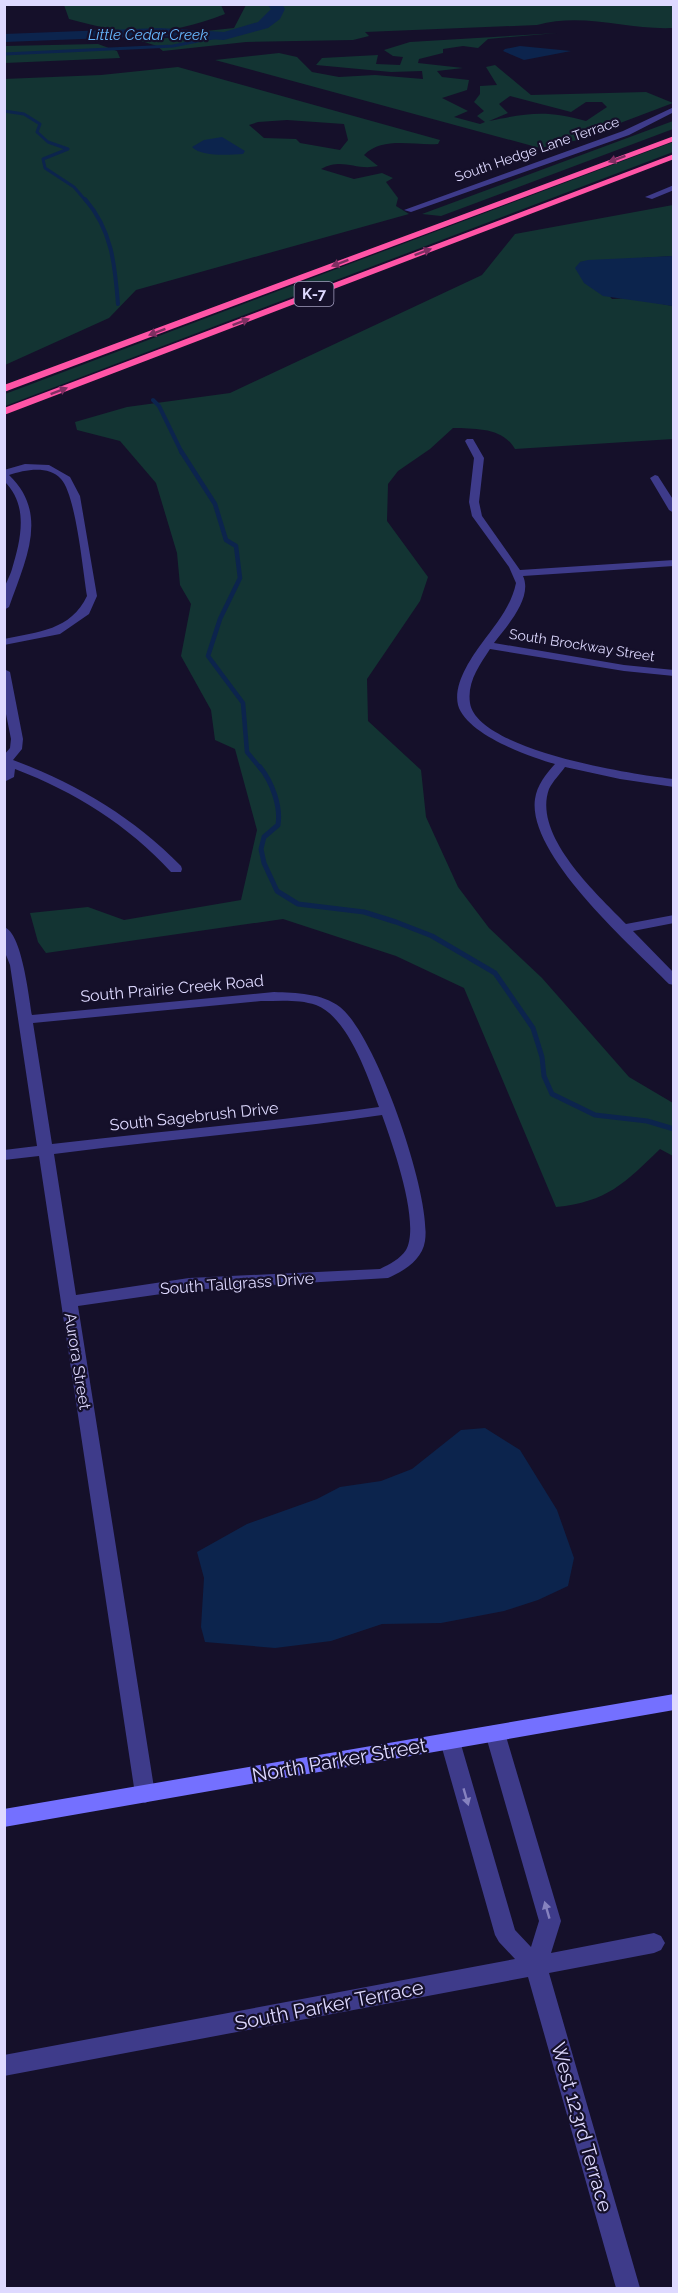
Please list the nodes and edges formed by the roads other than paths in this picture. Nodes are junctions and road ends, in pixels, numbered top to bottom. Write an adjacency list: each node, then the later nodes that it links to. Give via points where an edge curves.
1 (674, 109): 6 (street, South Hedge Lane Terrace, via 626,133)
2 (673, 138): 7 (highway, K-7, one-way to 7)
3 (674, 156): 8 (highway, K-7, one-way to 3)
4 (674, 187): 5 (street)
5 (649, 197)
6 (408, 210)
7 (4, 389)
8 (4, 412)
9 (470, 441): 14 (street, via 479,458 474,502 477,516)
10 (4, 474): 15 (street, via 24,496 29,518); 16 (street, via 26,467 61,472 72,488 92,596 86,612 56,632)
11 (655, 478): 12 (street)
12 (674, 510)
13 (674, 563): 14 (street)
14 (517, 573): 17 (street, via 521,583 519,596)
15 (4, 607)
16 (4, 642)
17 (486, 645): 19 (street, South Brockway Street, via 624,669); 21 (street, via 462,689 470,714 503,741)
18 (4, 672): 20 (street, via 17,739 16,749)
19 (674, 673)
20 (5, 762): 22 (street, via 10,774); 24 (street, via 83,796 148,841)
21 (562, 763): 23 (street, via 621,777); 26 (street, via 543,791 542,816 572,876)
22 (4, 778)
23 (674, 783)
24 (176, 870)
25 (674, 919): 26 (street)
26 (623, 929): 28 (street)
27 (4, 931): 29 (street, Aurora Street, via 17,965)
28 (674, 981)
29 (24, 1020): 30 (street, South Prairie Creek Road, via 248,999 304,998 333,1008 344,1020); 31 (street, Aurora Street)
30 (387, 1110): 31 (street, South Sagebrush Drive); 33 (street, South Tallgrass Drive, via 408,1168 419,1230 404,1264 368,1276 189,1284)
31 (46, 1150): 32 (street, South Sagebrush Drive); 33 (street, Aurora Street)
32 (4, 1155)
33 (69, 1302): 37 (street, Aurora Street)
34 (674, 1702): 35 (street, North Parker Street)
35 (495, 1733): 36 (street, North Parker Street); 40 (street, one-way to 35, via 550,1921)
36 (450, 1741): 37 (street, North Parker Street); 40 (street, West 123rd Terrace, one-way to 40, via 506,1935)
37 (145, 1794): 38 (street, North Parker Street)
38 (4, 1818)
39 (654, 1943): 40 (street, South Parker Terrace)
40 (536, 1966): 41 (street, South Parker Terrace); 42 (street, West 123rd Terrace)
41 (4, 2066)
42 (628, 2289)

